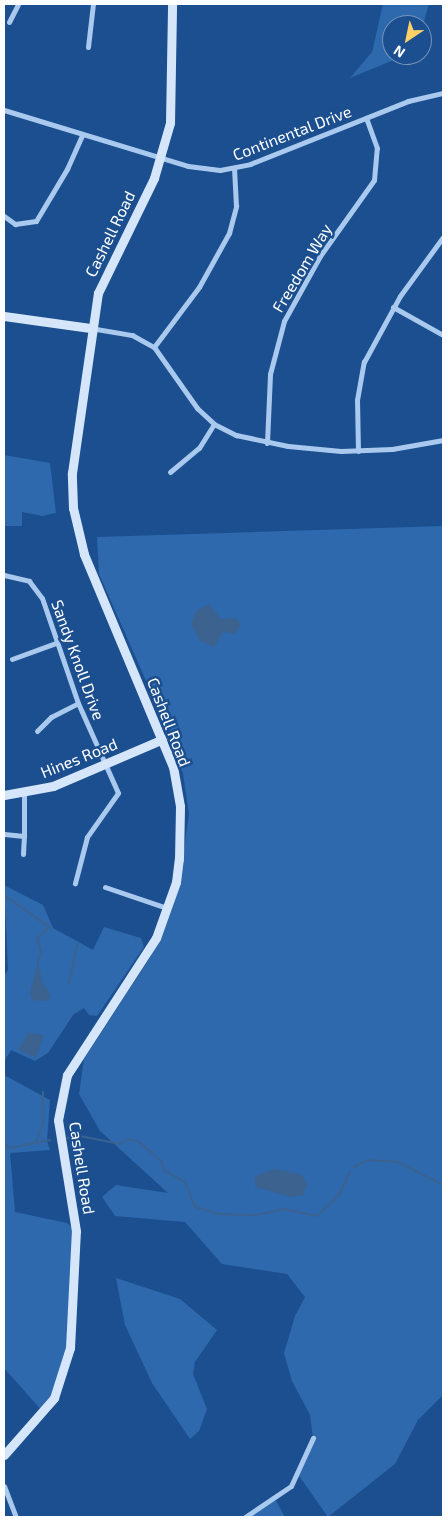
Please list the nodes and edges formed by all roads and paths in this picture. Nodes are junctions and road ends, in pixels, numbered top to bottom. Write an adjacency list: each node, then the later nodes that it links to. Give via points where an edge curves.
1 (18, 4): 4 (street)
2 (93, 4): 5 (street)
3 (172, 4): 10 (street, Cashell Road, via 173,92)
4 (9, 22)
5 (88, 47)
6 (443, 93): 8 (street, Continental Drive)
7 (4, 110): 9 (street, Continental Drive)
8 (366, 118): 11 (street, Continental Drive); 21 (street, Freedom Way, via 377,148 374,180 320,256 284,321 270,374)
9 (82, 135): 10 (street, Continental Drive); 12 (street, via 68,169 36,221 15,224)
10 (162, 158): 11 (street, Continental Drive, via 207,170); 16 (street, Cashell Road, via 107,268)
11 (234, 169): 18 (street, via 236,206 229,233 199,287)
12 (4, 216)
13 (443, 237): 14 (street)
14 (393, 307): 17 (street); 22 (street, via 360,374)
15 (4, 316): 16 (street)
16 (90, 328): 18 (street, via 132,335); 29 (street, Cashell Road, via 74,443 73,508 92,577)
17 (443, 335)
18 (154, 347): 19 (street, via 197,408)
19 (214, 424): 21 (street, via 236,435); 23 (street, via 199,448)
20 (443, 440): 22 (street)
21 (267, 443): 22 (street)
22 (358, 451)
23 (170, 472)
24 (4, 575): 25 (street, Sandy Knoll Drive, via 21,577 36,588)
25 (56, 643): 26 (street); 27 (street, Sandy Knoll Drive)
26 (12, 659)
27 (78, 703): 28 (street, via 51,717); 30 (street, Sandy Knoll Drive)
28 (37, 730)
29 (164, 739): 30 (street, Hines Road); 38 (street, Cashell Road, via 173,767 181,830 176,882)
30 (106, 764): 31 (street, Hines Road); 36 (street, Sandy Knoll Drive, via 118,793 87,837)
31 (24, 794): 32 (street, Hines Road); 34 (street)
32 (4, 795)
33 (4, 834): 34 (street)
34 (24, 836): 35 (street)
35 (23, 854)
36 (75, 883)
37 (105, 887): 38 (street)
38 (168, 909): 40 (street, Cashell Road, via 146,956 68,1075 58,1120 76,1231 70,1348 54,1398)
39 (313, 1438): 43 (street, via 291,1486)
40 (4, 1455)
41 (4, 1486): 42 (street)
42 (16, 1517)
43 (245, 1517)

